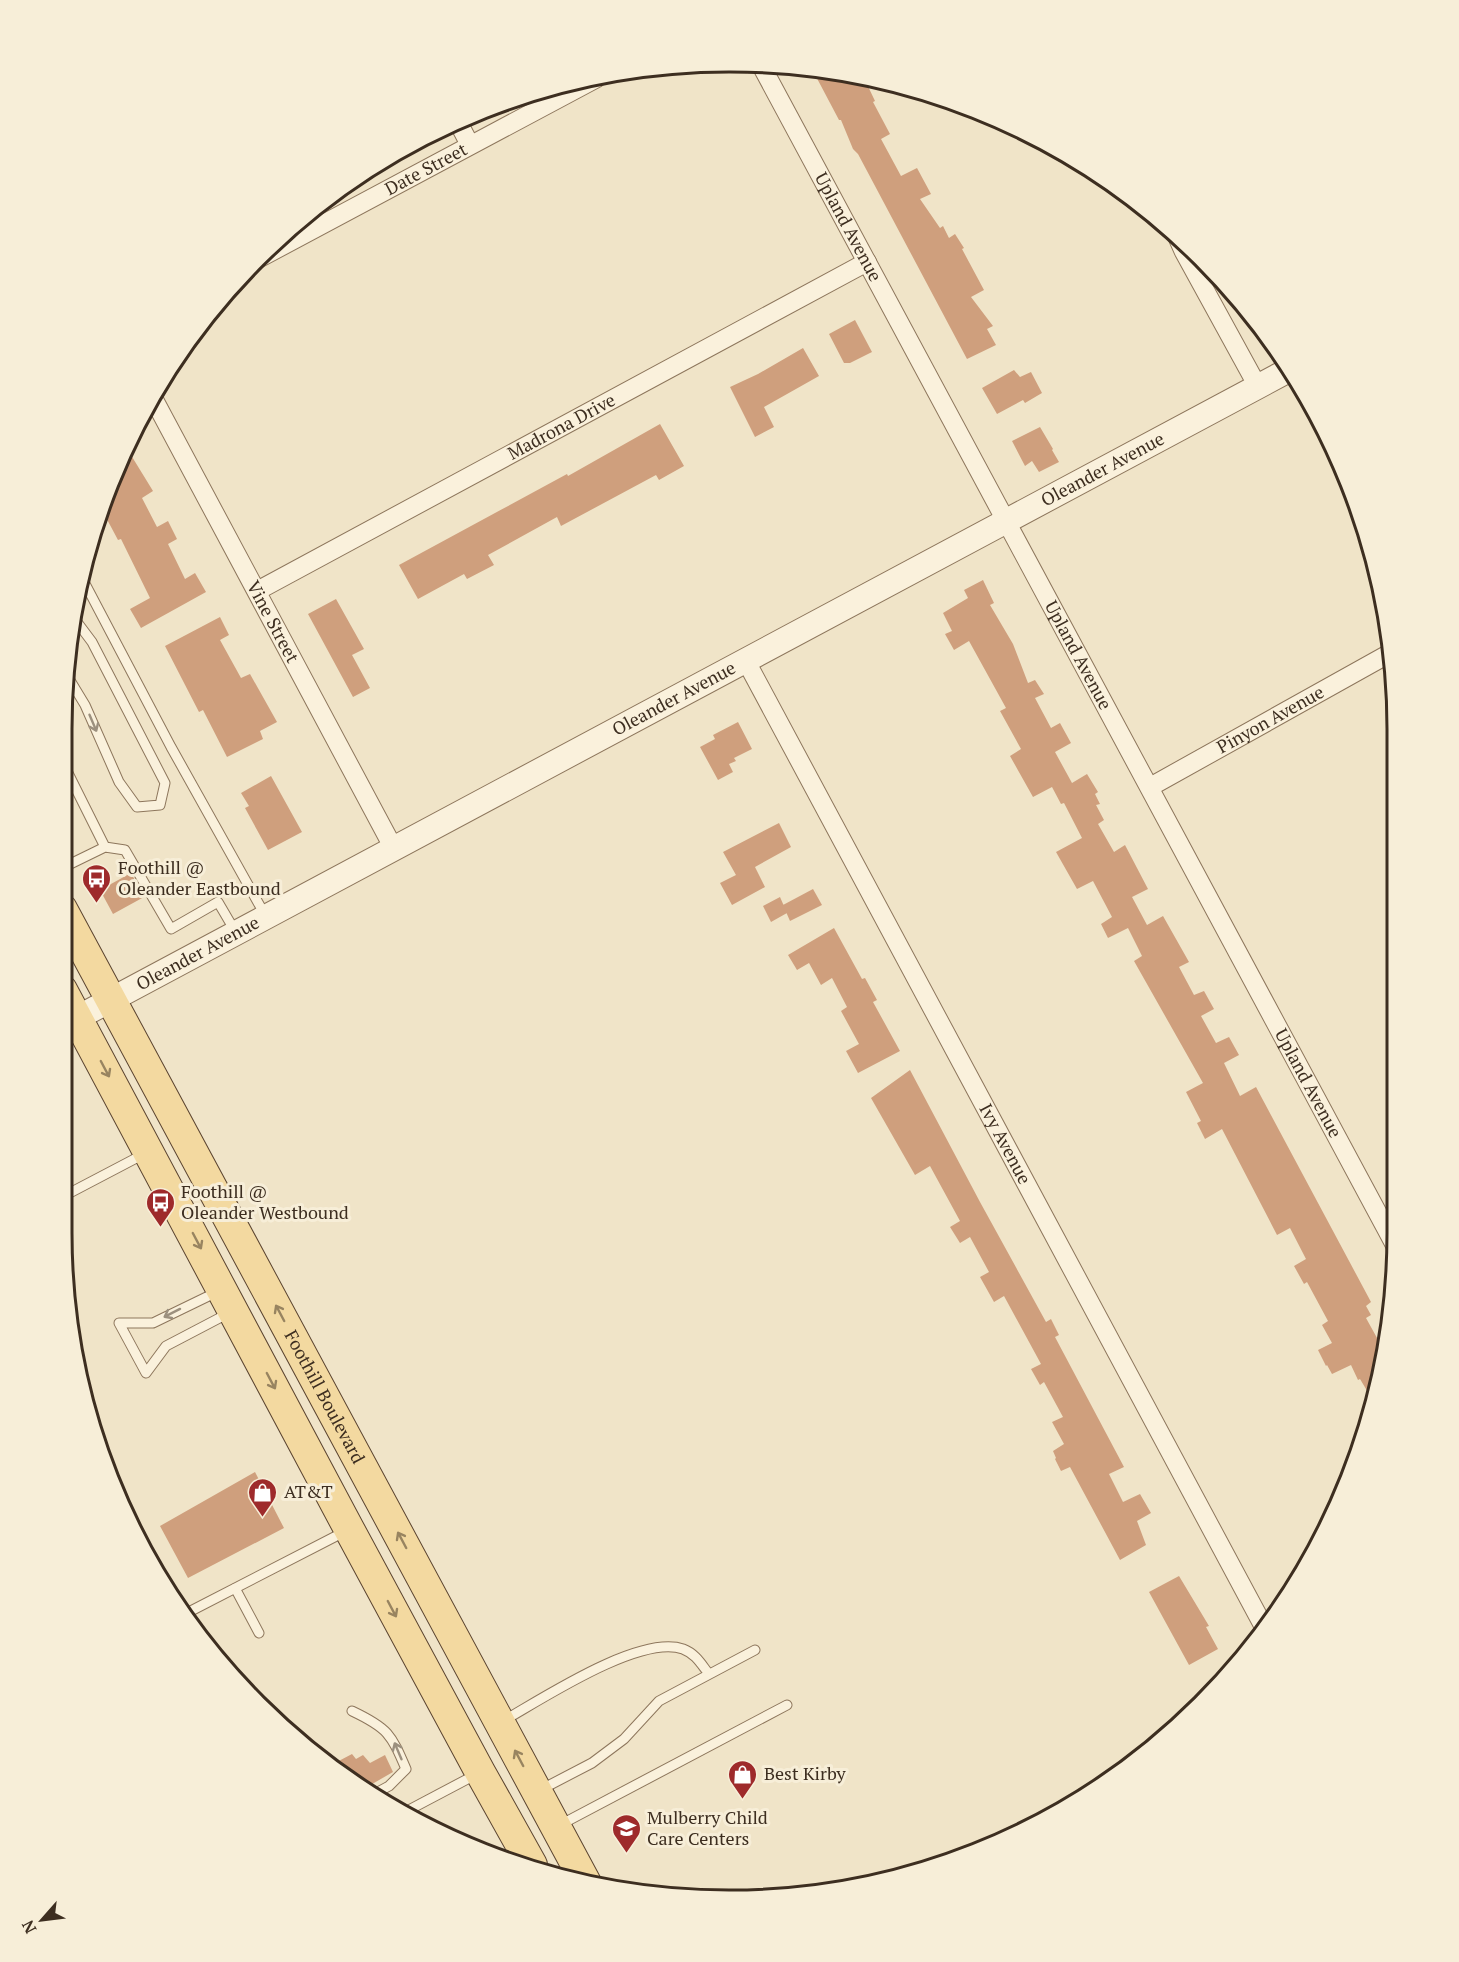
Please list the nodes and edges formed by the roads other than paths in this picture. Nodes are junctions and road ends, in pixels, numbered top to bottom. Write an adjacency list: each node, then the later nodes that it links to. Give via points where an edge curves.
1 (765, 73): 7 (street, Upland Avenue)
2 (572, 91): 4 (street, Date Street)
3 (462, 129): 4 (street)
4 (470, 145): 5 (street, Date Street)
5 (288, 243)
6 (1188, 259): 9 (street)
7 (867, 262): 11 (street, Upland Avenue); 13 (street, Madrona Drive)
8 (1282, 374): 9 (street, Oleander Avenue)
9 (1258, 387): 11 (street, Oleander Avenue)
10 (157, 406): 13 (street, Vine Street)
11 (1006, 522): 16 (street, Oleander Avenue); 19 (street, Upland Avenue)
12 (88, 589): 23 (lane)
13 (257, 591): 21 (street, Vine Street)
14 (81, 627): 17 (lane, one-way to 14, via 119,782 137,807 160,805 165,783)
15 (1383, 657): 19 (street, Pinyon Avenue)
16 (746, 661): 21 (street, Oleander Avenue); 36 (street, Ivy Avenue)
17 (73, 685)
18 (72, 781): 20 (lane)
19 (1150, 787): 31 (street, Upland Avenue)
20 (105, 847): 22 (lane); 25 (lane, via 125,850 171,929 218,902)
21 (394, 849): 23 (street, Oleander Avenue)
22 (72, 863)
23 (266, 917): 25 (street, Oleander Avenue)
24 (72, 928): 26 (main road, Foothill Boulevard)
25 (236, 934): 26 (street, Oleander Avenue)
26 (111, 1000): 27 (street, Oleander Avenue); 40 (main road, Foothill Boulevard, one-way to 26)
27 (72, 1021)
28 (72, 1025): 29 (main road, one-way to 29)
29 (149, 1152): 30 (lane); 32 (main road, one-way to 32)
30 (72, 1192)
31 (1387, 1230)
32 (228, 1300): 32 (lane, one-way to 32, via 153,1323 119,1323 146,1373 166,1346); 33 (main road, one-way to 33)
33 (349, 1529): 34 (lane); 40 (main road, via 369,1531 379,1542 447,1665); 44 (main road, one-way to 44)
34 (235, 1588): 35 (lane); 37 (lane)
35 (192, 1610)
36 (1260, 1620)
37 (259, 1633)
38 (755, 1650): 39 (lane)
39 (709, 1674): 43 (lane, via 694,1655 682,1649 651,1648 594,1670); 46 (lane, via 659,1701 624,1739 592,1763)
40 (479, 1684): 43 (main road, Foothill Boulevard)
41 (787, 1705): 48 (lane)
42 (352, 1712): 45 (lane, one-way to 42, via 406,1769 393,1739 376,1722)
43 (500, 1722): 46 (main road, Foothill Boulevard, one-way to 43)
44 (480, 1772): 47 (lane); 49 (main road)
45 (382, 1790)
46 (537, 1792): 48 (main road, Foothill Boulevard)
47 (412, 1808)
48 (556, 1827): 50 (main road, Foothill Boulevard)
49 (528, 1858)
50 (580, 1873)

